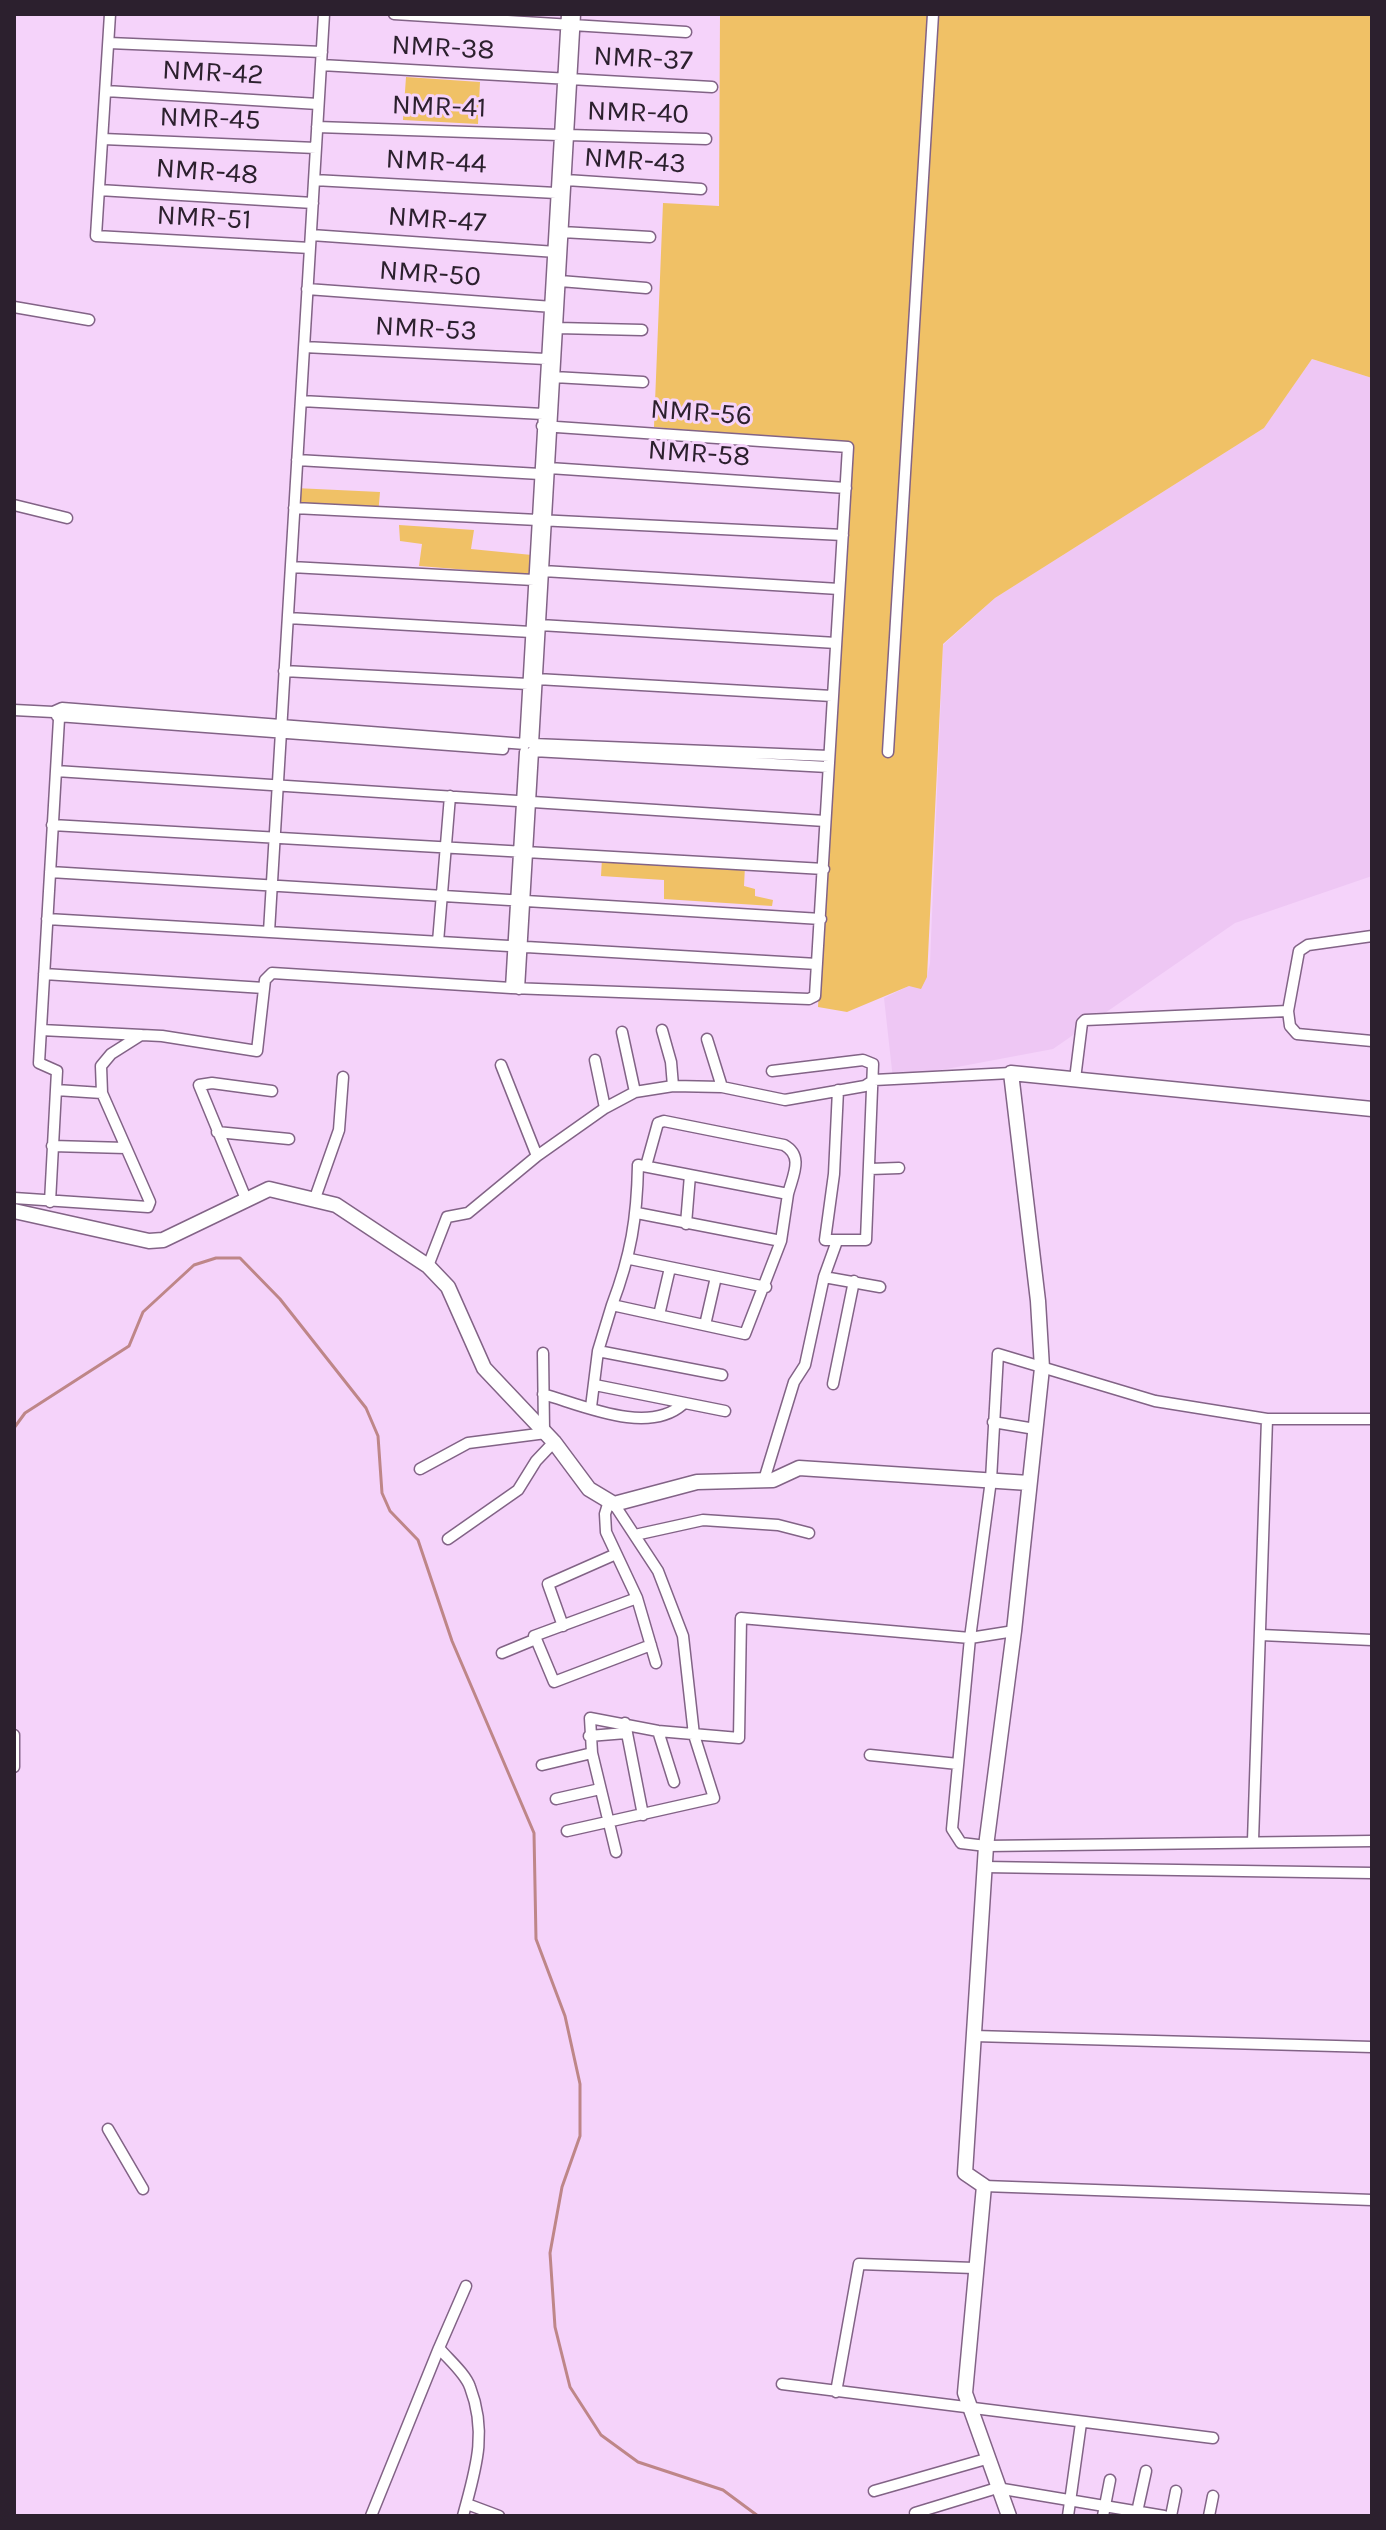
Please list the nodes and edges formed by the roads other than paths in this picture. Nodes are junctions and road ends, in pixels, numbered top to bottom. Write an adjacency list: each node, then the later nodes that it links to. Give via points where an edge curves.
1 (110, 14): 7 (street)
2 (324, 14): 8 (street)
3 (394, 14): 5 (street)
4 (933, 14): 67 (street)
5 (571, 20): 6 (street); 10 (street)
6 (686, 32)
7 (109, 43): 8 (street); 12 (street)
8 (322, 52): 9 (street)
9 (321, 65): 10 (street, NMR-38); 13 (street)
10 (567, 78): 11 (street, NMR-37); 15 (street)
11 (712, 87)
12 (106, 91): 13 (street, NMR-42); 16 (street)
13 (318, 104): 14 (street)
14 (317, 127): 15 (street, NMR-41); 18 (street)
15 (563, 135): 17 (street, NMR-40); 20 (street); 23 (street)
16 (103, 139): 18 (street, NMR-45); 22 (street)
17 (706, 139)
18 (316, 148): 19 (street)
19 (314, 180): 23 (street, NMR-44); 24 (street)
20 (566, 180): 21 (street, NMR-43); 25 (street)
21 (701, 189)
22 (99, 190): 24 (street, NMR-48); 28 (street, NMR-51, via 96,236)
23 (556, 193): 29 (street)
24 (313, 203): 26 (street)
25 (562, 232): 27 (street); 29 (street)
26 (311, 235): 28 (street); 29 (street, NMR-47)
27 (650, 237)
28 (310, 248): 32 (street)
29 (557, 252): 30 (street); 34 (street)
30 (560, 281): 31 (street); 34 (street)
31 (646, 288)
32 (307, 289): 34 (street, NMR-50); 38 (street)
33 (14, 307): 35 (street)
34 (554, 307): 36 (street); 39 (street)
35 (89, 320)
36 (557, 328): 37 (street); 40 (street)
37 (642, 330)
38 (304, 347): 39 (street, NMR-53); 42 (street)
39 (546, 359): 43 (street)
40 (554, 377): 41 (street); 44 (street)
41 (643, 382)
42 (301, 401): 43 (street); 45 (street)
43 (543, 414): 44 (street)
44 (547, 426): 46 (street); 47 (street, NMR-56, via 848,447)
45 (297, 460): 46 (street, NMR-58); 49 (street)
46 (544, 471): 47 (street, NMR-58); 51 (street)
47 (846, 488): 52 (street)
48 (14, 505): 50 (street)
49 (294, 508): 51 (street); 53 (street)
50 (67, 518)
51 (541, 521): 52 (street); 54 (street); 55 (street)
52 (843, 535): 56 (street)
53 (291, 567): 55 (street); 57 (street)
54 (543, 571): 56 (street); 58 (street)
55 (534, 580): 58 (street)
56 (839, 589): 59 (street)
57 (288, 618): 58 (street); 60 (street)
58 (536, 628): 59 (street); 61 (street)
59 (836, 643): 62 (street)
60 (284, 671): 61 (street); 65 (street)
61 (532, 682): 62 (street); 66 (street)
62 (832, 696): 68 (street)
63 (14, 710): 64 (street)
64 (56, 716): 65 (street, via 62,708); 69 (street)
65 (282, 729): 66 (street); 70 (street)
66 (528, 748): 68 (street); 72 (street)
67 (888, 752)
68 (828, 761): 73 (street)
69 (56, 771): 70 (street); 74 (street)
70 (278, 785): 71 (street); 75 (street)
71 (450, 796): 72 (street); 76 (street)
72 (526, 801): 73 (street); 77 (street)
73 (825, 821): 78 (street)
74 (52, 825): 75 (street); 79 (street)
75 (274, 838): 76 (street); 80 (street)
76 (446, 846): 77 (street); 81 (street)
77 (523, 852): 78 (street); 82 (street)
78 (824, 869): 84 (street)
79 (50, 872): 80 (street); 83 (street)
80 (272, 885): 81 (street); 85 (street)
81 (441, 896): 82 (street); 87 (street)
82 (520, 901): 84 (street); 88 (street)
83 (47, 919): 85 (street); 90 (street)
84 (821, 919): 89 (street)
85 (269, 932): 87 (street)
86 (1372, 936): 93 (street, via 1308,945 1299,951)
87 (438, 942): 88 (street)
88 (517, 946): 89 (street); 92 (street)
89 (817, 964): 92 (street, via 817,990 809,999)
90 (44, 974): 91 (street); 94 (street)
91 (264, 988): 92 (street, via 272,973); 97 (street, via 257,1051)
92 (515, 989)
93 (1288, 1011): 99 (street, via 1297,1034); 105 (street, via 1085,1020)
94 (41, 1030): 97 (street); 109 (street, via 39,1063 56,1068)
95 (662, 1030): 107 (street)
96 (622, 1032): 112 (street)
97 (141, 1035): 113 (street, via 101,1066)
98 (707, 1039): 108 (street)
99 (1372, 1041)
100 (595, 1060): 114 (street)
101 (501, 1065): 120 (street)
102 (772, 1071): 106 (street, via 863,1060 873,1064)
103 (1011, 1073): 105 (street); 106 (street); 148 (street)
104 (343, 1077): 127 (street, via 339,1130)
105 (1075, 1079): 115 (street)
106 (874, 1080): 110 (street); 123 (street)
107 (673, 1086): 108 (street); 112 (street)
108 (722, 1087): 110 (street, via 785,1100)
109 (56, 1090): 113 (street); 118 (street)
110 (838, 1090): 134 (street, via 825,1240)
111 (272, 1091): 116 (street, via 199,1085)
112 (635, 1092): 114 (street)
113 (102, 1093): 119 (street)
114 (605, 1108): 120 (street)
115 (1372, 1109)
116 (217, 1132): 117 (street); 128 (street)
117 (289, 1139)
118 (52, 1146): 119 (street); 129 (street)
119 (126, 1148): 129 (street, via 148,1207)
120 (537, 1156): 136 (street, via 468,1213 447,1217)
121 (646, 1166): 124 (street); 125 (street, via 654,1129 664,1121 793,1150 797,1158); 131 (street, via 638,1165)
122 (899, 1168): 123 (street)
123 (870, 1169): 134 (street, via 866,1240)
124 (690, 1175): 125 (street); 132 (street)
125 (788, 1194): 133 (street)
126 (14, 1198): 129 (street)
127 (315, 1198): 128 (street, via 269,1189); 136 (street, via 336,1205)
128 (246, 1199): 130 (street, via 163,1240 149,1241)
129 (50, 1202)
130 (14, 1211)
131 (637, 1213): 132 (street); 135 (street)
132 (686, 1224): 133 (street)
133 (781, 1241): 141 (street)
134 (837, 1241): 139 (street)
135 (630, 1259): 137 (street); 143 (street)
136 (428, 1266): 160 (street, via 448,1287 484,1368)
137 (670, 1268): 138 (street); 144 (street)
138 (716, 1277): 141 (street); 145 (street)
139 (824, 1277): 140 (street); 162 (street, via 805,1365 794,1382)
140 (854, 1281): 142 (street); 150 (street)
141 (766, 1287): 145 (street, via 745,1334)
142 (880, 1287)
143 (612, 1305): 144 (street); 146 (street)
144 (659, 1315): 145 (street)
145 (705, 1325)
146 (598, 1351): 149 (street); 151 (street)
147 (543, 1353): 152 (street)
148 (1042, 1368): 156 (street, via 1155,1401); 158 (street, via 998,1354); 159 (street)
149 (722, 1375)
150 (833, 1384)
151 (595, 1385): 153 (street); 154 (street)
152 (543, 1394): 154 (street); 160 (street)
153 (682, 1405): 154 (street, via 674,1412 637,1419); 155 (street)
154 (591, 1407)
155 (725, 1411)
156 (1267, 1419): 157 (street); 173 (street)
157 (1372, 1419)
158 (993, 1422): 159 (street); 163 (street)
159 (1035, 1429): 164 (street)
160 (548, 1435): 161 (street, via 468,1443); 165 (street, via 589,1489); 168 (street, via 518,1490)
161 (420, 1469)
162 (764, 1480): 163 (street, via 799,1468); 165 (street, via 697,1482)
163 (991, 1480): 164 (street); 174 (street)
164 (1029, 1483): 172 (street)
165 (611, 1502): 167 (street); 169 (street, via 606,1532)
166 (809, 1533): 167 (street, via 778,1525 703,1520)
167 (635, 1535): 183 (street, via 658,1571 683,1636)
168 (448, 1539)
169 (616, 1554): 170 (street); 171 (street, via 548,1584)
170 (637, 1598): 171 (street); 177 (street)
171 (563, 1626): 175 (street)
172 (1014, 1631): 174 (street); 198 (street)
173 (1261, 1635): 176 (street); 196 (street)
174 (970, 1638): 183 (street, via 741,1618 739,1738); 187 (street)
175 (536, 1639): 177 (street, via 554,1682); 178 (street)
176 (1372, 1640)
177 (651, 1645): 179 (street)
178 (502, 1653)
179 (656, 1663)
180 (626, 1728): 181 (street); 184 (street); 184 (street, via 590,1718); 193 (street)
181 (658, 1731): 183 (street); 190 (street)
182 (14, 1735): 189 (street)
183 (694, 1735): 193 (street, via 714,1798)
184 (589, 1736): 185 (street)
185 (592, 1753): 188 (street); 191 (street)
186 (870, 1755): 187 (street)
187 (958, 1764): 198 (street, via 952,1829 961,1843)
188 (542, 1765)
189 (14, 1767)
190 (674, 1782)
191 (600, 1789): 192 (street); 194 (street)
192 (556, 1799)
193 (643, 1815): 194 (street)
194 (608, 1821): 195 (street); 199 (street)
195 (567, 1831)
196 (1253, 1841): 197 (street); 198 (street)
197 (1372, 1841)
198 (986, 1846): 200 (street)
199 (616, 1852)
200 (984, 1867): 201 (street); 202 (street)
201 (1372, 1873)
202 (974, 2036): 203 (street); 205 (street, via 965,2173)
203 (1372, 2047)
204 (108, 2129): 206 (street)
205 (984, 2186): 207 (street); 208 (street)
206 (143, 2189)
207 (1372, 2200)
208 (974, 2268): 212 (street, via 859,2264); 213 (street, via 965,2393)
209 (466, 2286): 210 (street)
210 (439, 2348): 224 (street, via 470,2385 479,2432 477,2473); 228 (street)
211 (782, 2384): 212 (street)
212 (836, 2392): 213 (street)
213 (971, 2411): 214 (street); 216 (street)
214 (1081, 2423): 215 (street); 223 (street)
215 (1213, 2438)
216 (986, 2459): 219 (street); 220 (street)
217 (1146, 2471): 226 (street)
218 (1110, 2480): 225 (street)
219 (997, 2488): 223 (street); 227 (street); 231 (street)
220 (874, 2491)
221 (1176, 2491): 234 (street)
222 (1213, 2496): 235 (street)
223 (1068, 2501): 225 (street); 232 (street)
224 (467, 2504): 229 (street); 230 (street)
225 (1103, 2512): 226 (street)
226 (1137, 2512): 233 (street)
227 (915, 2513)
228 (371, 2516)
229 (463, 2516)
230 (499, 2516)
231 (1009, 2516)
232 (1068, 2516)
233 (1164, 2516)
234 (1171, 2516)
235 (1209, 2516)

